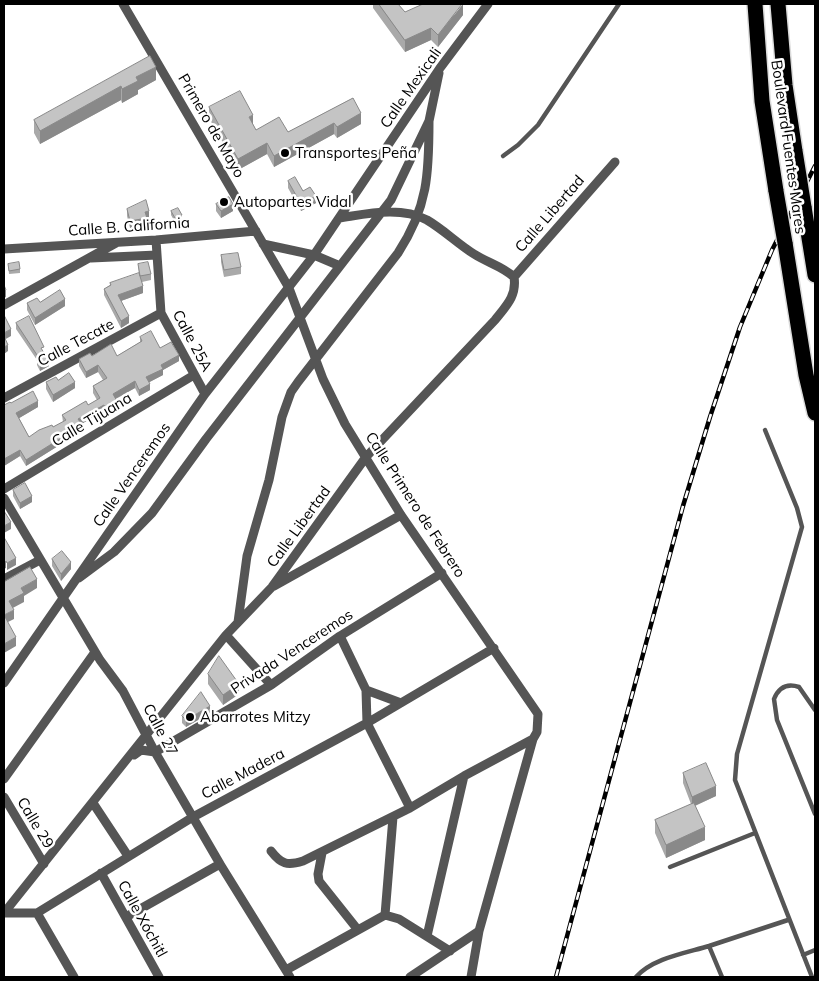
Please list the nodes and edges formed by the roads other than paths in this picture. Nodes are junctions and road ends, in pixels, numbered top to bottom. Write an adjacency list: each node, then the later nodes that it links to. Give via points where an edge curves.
1 (123, 4): 14 (street, Primero de Mayo)
2 (488, 4): 7 (street, Calle Mexicali)
3 (619, 4): 9 (lane, via 538,125)
4 (749, 4): 6 (highway, Boulevard Fuentes Mares)
5 (778, 4): 23 (highway, Boulevard Fuentes Mares, bridge, via 785,85)
6 (755, 11): 33 (highway, Boulevard Fuentes Mares, bridge, via 762,101)
7 (440, 68): 8 (street); 13 (street, Calle Mexicali)
8 (429, 120): 11 (street); 12 (street, via 428,181)
9 (503, 156)
10 (615, 162): 24 (street, Calle Libertad)
11 (383, 211): 12 (street); 13 (street); 22 (street)
12 (417, 216): 24 (street); 29 (street, via 398,253)
13 (339, 218): 20 (street, Calle Mexicali)
14 (256, 231): 15 (street, Calle B. California); 17 (street, Primero de Mayo)
15 (156, 240): 16 (street, Calle B. California); 19 (street, Calle 25A)
16 (118, 242): 18 (street, Calle B. California); 21 (street)
17 (263, 244): 20 (street); 25 (street, Primero de Mayo)
18 (4, 249)
19 (157, 255): 21 (street); 27 (street, Calle 25A)
20 (314, 255): 22 (street); 25 (street, Calle Mexicali)
21 (89, 258): 26 (street)
22 (340, 266): 28 (street)
23 (815, 275)
24 (514, 277): 35 (street, Calle Libertad, via 514,295 495,320)
25 (289, 288): 28 (street, Calle Primero de Febrero); 31 (street, Calle Venceremos)
26 (4, 305)
27 (161, 313): 30 (street, Calle 25A); 32 (street, Calle Tecate)
28 (301, 318): 29 (street, Calle Primero de Febrero); 42 (street, via 152,513 114,552)
29 (316, 361): 35 (street, Calle Primero de Febrero, via 332,398); 45 (street, via 291,392 282,417 269,480 247,556)
30 (194, 375): 31 (street, Calle 25A); 36 (street, Calle Tijuana)
31 (205, 394): 42 (street, Calle Venceremos)
32 (4, 398)
33 (815, 414)
34 (765, 430): 68 (lane, via 802,526 734,767 738,791)
35 (366, 458): 38 (street, Calle Primero de Febrero); 43 (street, Calle Libertad)
36 (4, 490)
37 (4, 498): 39 (street, Calle 27)
38 (402, 515): 40 (street, Calle Primero de Febrero); 43 (street)
39 (40, 560): 41 (street); 44 (street, Calle 27)
40 (442, 573): 47 (street, Privada Venceremos); 48 (street, Calle Primero de Febrero)
41 (4, 579)
42 (72, 583): 44 (street, Calle Venceremos)
43 (272, 587): 45 (street, Calle Libertad)
44 (62, 598): 49 (street, Calle 27); 50 (street, Calle Venceremos)
45 (238, 623): 46 (street, Calle Libertad)
46 (226, 635): 51 (street); 56 (street, Calle Libertad)
47 (340, 636): 51 (street, Privada Venceremos); 52 (street)
48 (494, 648): 53 (street, Calle Madera); 57 (street, Calle Primero de Febrero, via 538,714)
49 (95, 652): 56 (street, Calle 27, via 123,691); 61 (street)
50 (4, 683)
51 (271, 685): 58 (street, Privada Venceremos)
52 (366, 690): 53 (street); 55 (street)
53 (401, 703): 55 (street, Calle Madera)
54 (815, 710): 65 (lane, via 799,687 791,684 783,687 774,699 777,720)
55 (367, 723): 64 (street); 66 (street, Calle Madera)
56 (146, 736): 58 (street, Calle 27); 59 (street, Calle Libertad)
57 (533, 739): 60 (street); 82 (street)
58 (155, 752): 59 (street, Privada Venceremos, via 141,750); 66 (street, Calle 27)
59 (128, 759): 63 (street, Calle Libertad)
60 (464, 776): 64 (street); 83 (street)
61 (4, 779)
62 (4, 797): 72 (street, Calle 29)
63 (93, 803): 71 (street, Calle Xóchitl); 72 (street, Calle Libertad)
64 (410, 808): 67 (street)
65 (815, 814)
66 (193, 817): 71 (street, Calle Madera); 73 (street, Calle 27)
67 (393, 817): 70 (street); 78 (street)
68 (754, 833): 74 (lane); 80 (lane)
69 (271, 851): 70 (street, via 279,862 285,864)
70 (322, 853): 81 (street, via 320,881)
71 (128, 856): 75 (street, Calle Madera)
72 (44, 864): 76 (street, Calle Libertad)
73 (220, 864): 79 (street); 88 (street, Calle 27)
74 (670, 867)
75 (101, 873): 77 (street, Calle Madera); 79 (street, Calle Xóchitl)
76 (4, 913): 77 (street)
77 (37, 913): 89 (street)
78 (385, 916): 81 (street); 83 (street, via 399,919)
79 (126, 917): 90 (street, Calle Xóchitl)
80 (788, 920): 84 (lane); 87 (lane)
81 (358, 930): 88 (street)
82 (479, 931): 86 (street); 92 (street)
83 (427, 936): 86 (street)
84 (710, 946): 93 (lane, via 662,960); 94 (lane)
85 (815, 950): 87 (lane)
86 (450, 951): 91 (street)
87 (803, 955): 95 (lane)
88 (288, 974)
89 (74, 977)
90 (159, 977)
91 (410, 977)
92 (470, 977)
93 (636, 977)
94 (722, 977)
95 (813, 977)

